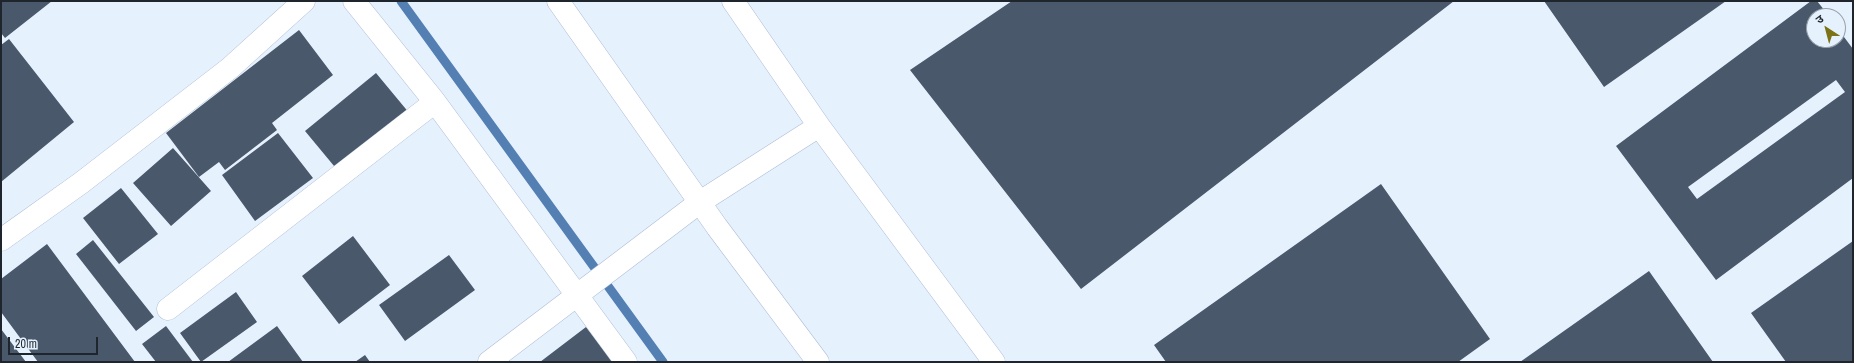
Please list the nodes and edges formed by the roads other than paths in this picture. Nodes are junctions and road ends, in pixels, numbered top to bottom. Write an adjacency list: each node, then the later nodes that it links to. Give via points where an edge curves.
1 (304, 1): 8 (street, via 224,73 81,183)
2 (354, 1): 5 (street)
3 (558, 1): 7 (street)
4 (733, 1): 6 (street)
5 (435, 102): 9 (street); 10 (street)
6 (819, 126): 7 (street); 14 (street)
7 (700, 202): 9 (street); 13 (street)
8 (1, 240)
9 (584, 291): 11 (street); 12 (street)
10 (168, 309)
11 (489, 362)
12 (626, 362)
13 (818, 362)
14 (994, 362)

